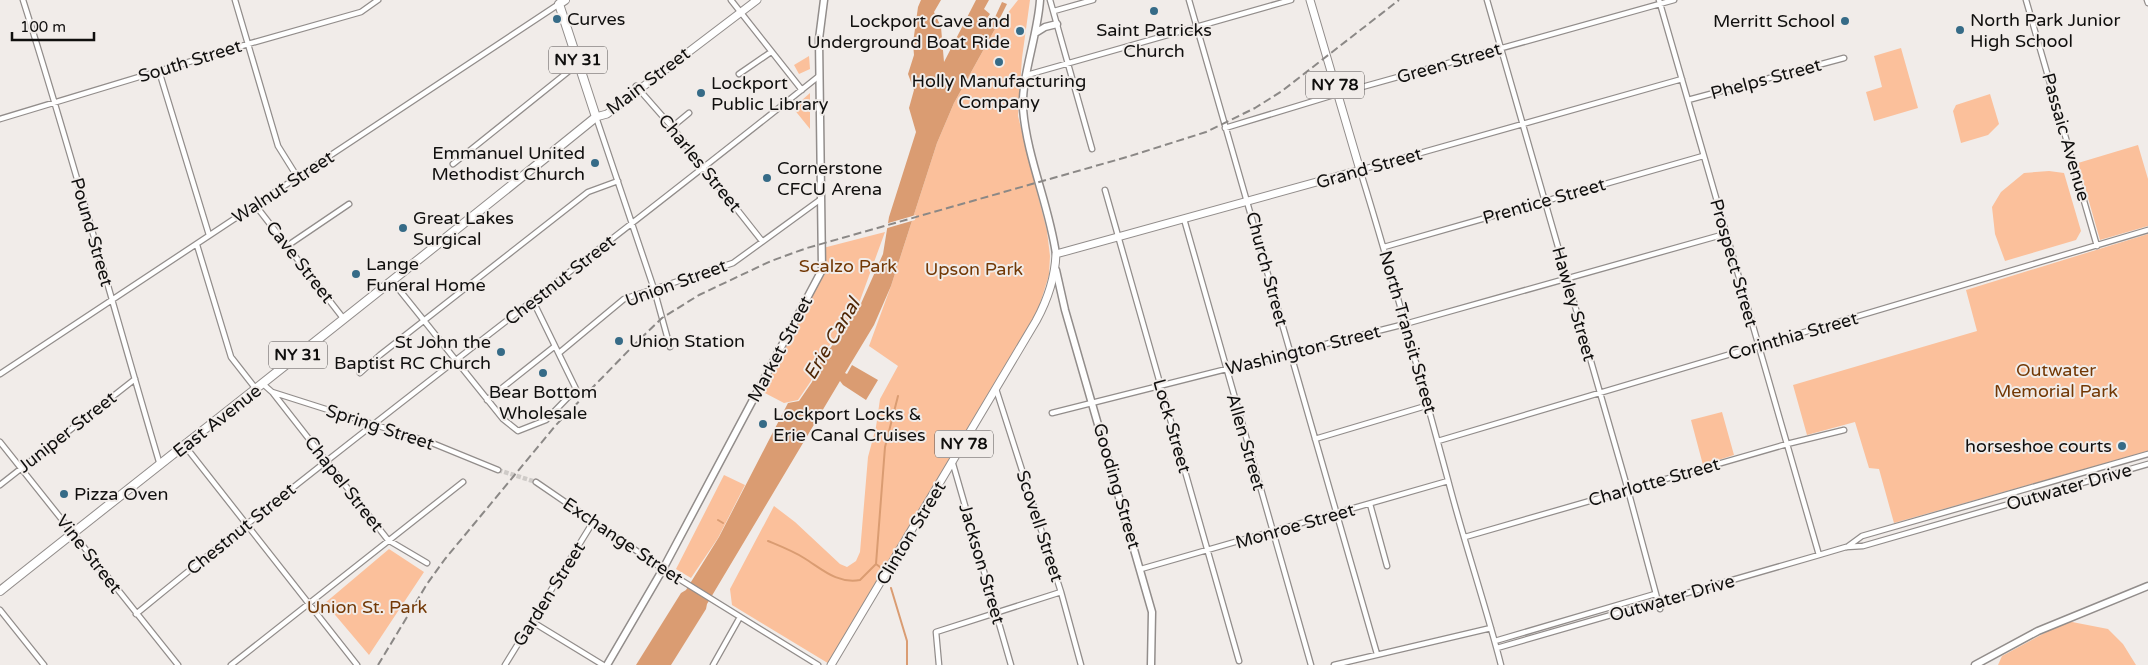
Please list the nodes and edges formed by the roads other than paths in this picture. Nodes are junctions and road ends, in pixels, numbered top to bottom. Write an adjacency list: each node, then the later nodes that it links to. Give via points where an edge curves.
1 (23, 0): 39 (street, Pound Street)
2 (235, 0): 24 (street)
3 (378, 0): 24 (street, South Street, via 361,12)
4 (731, 0): 19 (street)
5 (748, 0): 19 (main road, Main Street)
6 (757, 0): 19 (main road, Main Street)
7 (824, 0): 33 (street, Market Street, via 819,31)
8 (1040, 0): 23 (street, Gooding Street)
9 (1050, 0): 20 (street)
10 (1093, 0): 20 (street)
11 (1189, 0): 22 (street, Church Street)
12 (1291, 0): 22 (street)
13 (1310, 0): 37 (main road, North Transit Street / NY 78)
14 (1487, 0): 25 (street, Hawley Street)
15 (1674, 0): 18 (street, Green Street)
16 (2026, 0): 68 (street, Passaic Avenue)
17 (561, 1): 29 (highway, NY 31); 51 (street, Walnut Street)
18 (1659, 2): 25 (street, Green Street); 34 (street, Prospect Street)
19 (738, 10): 26 (street); 35 (main road, Main Street)
20 (1054, 11): 21 (street)
21 (1057, 24): 23 (street); 28 (street)
22 (1197, 25): 28 (street); 45 (street, Church Street)
23 (1036, 32): 32 (street, Gooding Street)
24 (248, 44): 30 (street, South Street); 51 (street, via 278,146)
25 (1500, 48): 37 (street, Green Street); 43 (street, Hawley Street)
26 (771, 52): 31 (street); 36 (street)
27 (1844, 58): 38 (street, Phelps Street)
28 (1068, 62): 32 (street); 46 (street)
29 (579, 63): 41 (highway, NY 31); 48 (street)
30 (159, 72): 39 (street, South Street); 63 (street)
31 (739, 74)
32 (1027, 75): 70 (street, Gooding Street, via 1023,108)
33 (819, 76): 36 (street, Chestnut Street); 54 (street, Market Street)
34 (1682, 79): 38 (street, Prospect Street); 43 (street, Grand Street)
35 (638, 88): 41 (main road, Main Street); 44 (street, Charles Street)
36 (802, 90): 49 (street, Chestnut Street)
37 (1338, 94): 45 (street, Green Street); 50 (main road, North Transit Street / NY 78)
38 (1688, 100): 47 (street, Prospect Street)
39 (55, 102): 42 (street, South Street); 76 (street, Pound Street)
40 (689, 113): 44 (street)
41 (596, 117): 52 (street); 73 (highway, East Avenue / NY 31)
42 (0, 119)
43 (1522, 125): 50 (street, Grand Street); 56 (street, Hawley Street)
44 (672, 127): 49 (street, Charles Street)
45 (1225, 128): 55 (street, Church Street)
46 (1092, 150)
47 (1703, 156): 56 (street, Prentice Street); 62 (street, Prospect Street)
48 (454, 164)
49 (703, 168): 60 (street, Chestnut Street); 65 (street, Charles Street)
50 (1360, 170): 55 (main road, Grand Street); 69 (street, North Transit Street)
51 (298, 178): 58 (street, Walnut Street)
52 (618, 181): 60 (street); 80 (street, via 588,192)
53 (1105, 190): 64 (street, Lock Street)
54 (821, 199): 65 (street, Union Street); 134 (street, Market Street, via 822,270)
55 (1248, 201): 59 (main road, Grand Street); 86 (street, Church Street)
56 (1544, 201): 69 (street, Prentice Street); 72 (street, Hawley Street)
57 (349, 204): 67 (street)
58 (256, 206): 63 (street, Walnut Street); 67 (street, Cave Street)
59 (1184, 219): 64 (main road, Grand Street); 88 (street, Allen Street)
60 (632, 223): 74 (street); 77 (street, Chestnut Street)
61 (2148, 230): 68 (street, Corinthia Street)
62 (1725, 234): 72 (street, Washington Street); 84 (street, Prospect Street)
63 (209, 235): 66 (street, Walnut Street)
64 (1118, 238): 70 (main road, Grand Street); 93 (street, Lock Street)
65 (762, 242): 74 (street, Union Street, via 732,263)
66 (197, 245): 76 (street, Walnut Street); 95 (street, via 231,357)
67 (287, 246): 79 (street, Cave Street)
68 (2097, 246): 84 (street, Corinthia Street)
69 (1384, 248): 81 (street, North Transit Street)
70 (1056, 254): 71 (main road, Gooding Street / NY 78)
71 (1055, 266): 75 (main road, Gooding Street / NY 78); 78 (street, Gooding Street)
72 (1566, 280): 81 (street, Washington Street); 97 (street, Hawley Street)
73 (393, 282): 79 (highway, East Avenue / NY 31); 80 (street)
74 (654, 289): 83 (street); 85 (street, Union Street, via 624,299)
75 (1048, 296): 78 (street, via 1056,295); 94 (main road, Clinton Street / NY 78)
76 (111, 300): 90 (street, Walnut Street); 91 (street, Pound Street)
77 (532, 301): 82 (street); 87 (street, Chestnut Street)
78 (1064, 310): 99 (street, Gooding Street)
79 (343, 318): 92 (highway, East Avenue / NY 31)
80 (425, 321): 87 (street); 89 (street)
81 (1405, 324): 86 (street, Washington Street); 100 (street, North Transit Street)
82 (555, 346): 85 (street); 98 (street)
83 (670, 346)
84 (1758, 347): 97 (street, Corinthia Street); 107 (street, Prospect Street)
85 (559, 353): 98 (street, via 576,390 546,420 518,431 502,419)
86 (1290, 354): 88 (street, Washington Street); 104 (street, Church Street)
87 (457, 361): 98 (street); 102 (street, Chestnut Street)
88 (1226, 369): 93 (street, Washington Street); 125 (street, Allen Street)
89 (360, 373)
90 (0, 374)
91 (135, 379): 113 (street, Pound Street); 114 (street, Juniper Street)
92 (263, 384): 95 (highway, East Avenue / NY 31); 96 (street, Spring Street)
93 (1160, 387): 99 (street, Washington Street); 130 (street, Lock Street)
94 (995, 388): 111 (main road, Clinton Street / NY 78); 138 (street, Scovell Street)
95 (256, 389): 108 (highway, East Avenue / NY 31)
96 (272, 392): 102 (street, Spring Street); 110 (street, Chapel Street)
97 (1600, 393): 105 (street, Corinthia Street); 120 (street, Hawley Street)
98 (487, 400)
99 (1093, 403): 101 (street, Washington Street); 135 (street, Gooding Street)
100 (1429, 405): 104 (street); 105 (street, North Transit Street)
101 (1052, 413)
102 (376, 425): 110 (street, Chestnut Street); 115 (street, Spring Street)
103 (1844, 430): 107 (street, Charlotte Street)
104 (1315, 439): 122 (street, Church Street)
105 (1438, 441): 116 (street, North Transit Street)
106 (0, 442): 114 (street, Vine Street)
107 (1787, 444): 120 (street, Charlotte Street); 131 (street, Prospect Street)
108 (185, 446): 113 (highway, East Avenue / NY 31); 124 (street)
109 (2148, 454): 129 (street, Outwater Drive, via 1862,536)
110 (326, 462): 124 (street, Chestnut Street); 128 (street, Chapel Street)
111 (953, 464): 144 (street, Jackson Street); 161 (main road, Clinton Street / NY 78)
112 (2148, 464): 129 (street, Outwater Drive, via 1863,546)
113 (160, 465): 126 (highway, East Avenue / NY 31)
114 (21, 468): 119 (street, Juniper Street); 126 (street, Vine Street)
115 (498, 470)
116 (1448, 481): 121 (street, Monroe Street); 127 (street, North Transit Street)
117 (462, 482): 128 (street)
118 (536, 482): 123 (street, Exchange Street)
119 (0, 485)
120 (1628, 490): 127 (street, Charlotte Street); 139 (street, Hawley Street)
121 (1370, 504): 122 (street, Monroe Street); 133 (street)
122 (1336, 514): 125 (street, Monroe Street); 151 (street, Church Street)
123 (593, 522): 134 (street, Exchange Street); 147 (street, Garden Street)
124 (246, 524): 140 (street); 145 (street, Chestnut Street)
125 (1272, 532): 130 (street, Monroe Street); 166 (street, Allen Street)
126 (73, 533): 137 (highway, East Avenue / NY 31); 145 (street, Vine Street)
127 (1465, 537): 148 (street, North Transit Street)
128 (388, 540): 132 (street, Chapel Street); 140 (street)
129 (1846, 547): 131 (street, Outwater Drive)
130 (1208, 550): 135 (street, Monroe Street); 152 (street, Lock Street)
131 (1819, 555): 141 (street, Outwater Drive)
132 (427, 563)
133 (1388, 566)
134 (663, 569): 146 (street, Exchange Street); 158 (street, Market Street)
135 (1141, 569): 165 (street, Gooding Street, via 1152,612)
136 (2148, 586): 169 (street, via 2038,631)
137 (0, 591)
138 (1061, 592): 144 (street); 164 (street, Scovell Street)
139 (1656, 594): 141 (street, Hawley Street); 149 (street, Outwater Drive)
140 (310, 602): 155 (street); 156 (street)
141 (1658, 602): 142 (street, Hawley Street); 150 (street, Outwater Drive)
142 (1660, 609)
143 (0, 610): 153 (street)
144 (995, 612): 162 (street, via 936,632); 163 (street, Jackson Street)
145 (136, 614): 154 (street, Vine Street)
146 (740, 617): 159 (street); 160 (street, Exchange Street)
147 (531, 621): 157 (street, Garden Street); 158 (street)
148 (1491, 628): 149 (street, North Transit Street); 151 (street)
149 (1495, 641): 150 (street, North Transit Street)
150 (1497, 648): 168 (street, North Transit Street)
151 (1377, 654): 167 (street)
152 (1239, 661)
153 (44, 665)
154 (178, 665)
155 (231, 665)
156 (357, 665)
157 (505, 665)
158 (605, 665)
159 (713, 665)
160 (818, 665)
161 (831, 665)
162 (939, 665)
163 (1011, 665)
164 (1081, 665)
165 (1151, 665)
166 (1310, 665)
167 (1334, 665)
168 (1501, 665)
169 (1975, 665)

